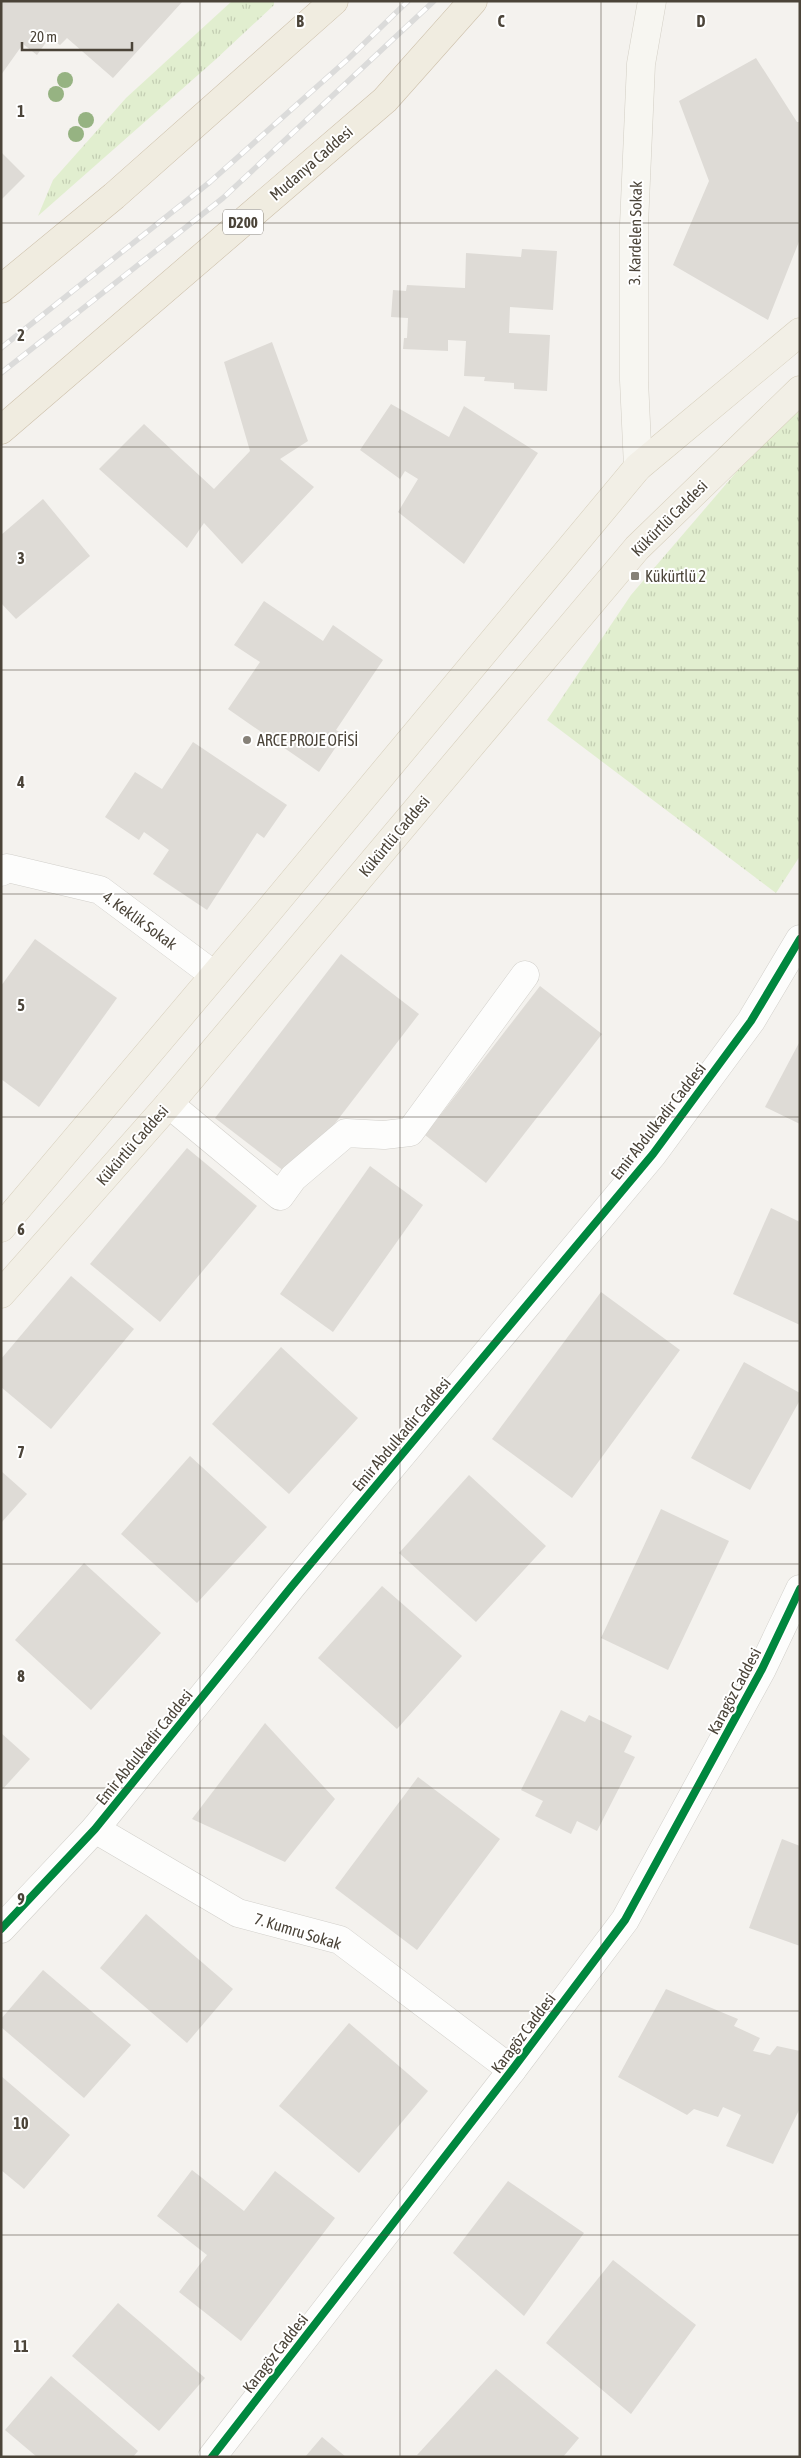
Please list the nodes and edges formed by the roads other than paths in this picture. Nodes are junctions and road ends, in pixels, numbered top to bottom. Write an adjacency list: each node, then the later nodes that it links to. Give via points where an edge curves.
1 (334, 1): 4 (highway, via 114,196)
2 (473, 1): 7 (highway, Mudanya Caddesi / D200, via 385,100)
3 (652, 1): 8 (main road, 3. Kardelen Sokak, via 641,64 635,215 634,380)
4 (1, 289)
5 (800, 332): 8 (main road)
6 (800, 390): 13 (main road, Kükürtlü Caddesi, via 637,548)
7 (1, 430)
8 (638, 466): 11 (main road)
9 (1, 872): 11 (street, 4. Keklik Sokak, via 7,868 100,890)
10 (800, 939): 17 (street, Emir Abdulkadir Caddesi, via 751,1022 653,1154 292,1586)
11 (214, 975): 14 (main road)
12 (525, 975): 13 (street, via 410,1132 384,1135 346,1133 293,1178 280,1196)
13 (169, 1104): 15 (main road, Kükürtlü Caddesi)
14 (1, 1228)
15 (1, 1294)
16 (800, 1589): 19 (street, Karagöz Caddesi, via 762,1669 626,1920)
17 (95, 1829): 18 (street, Emir Abdulkadir Caddesi); 19 (street, 7. Kumru Sokak, via 238,1913 340,1940)
18 (1, 1929)
19 (512, 2070): 20 (street, Karagöz Caddesi)
20 (212, 2457)

